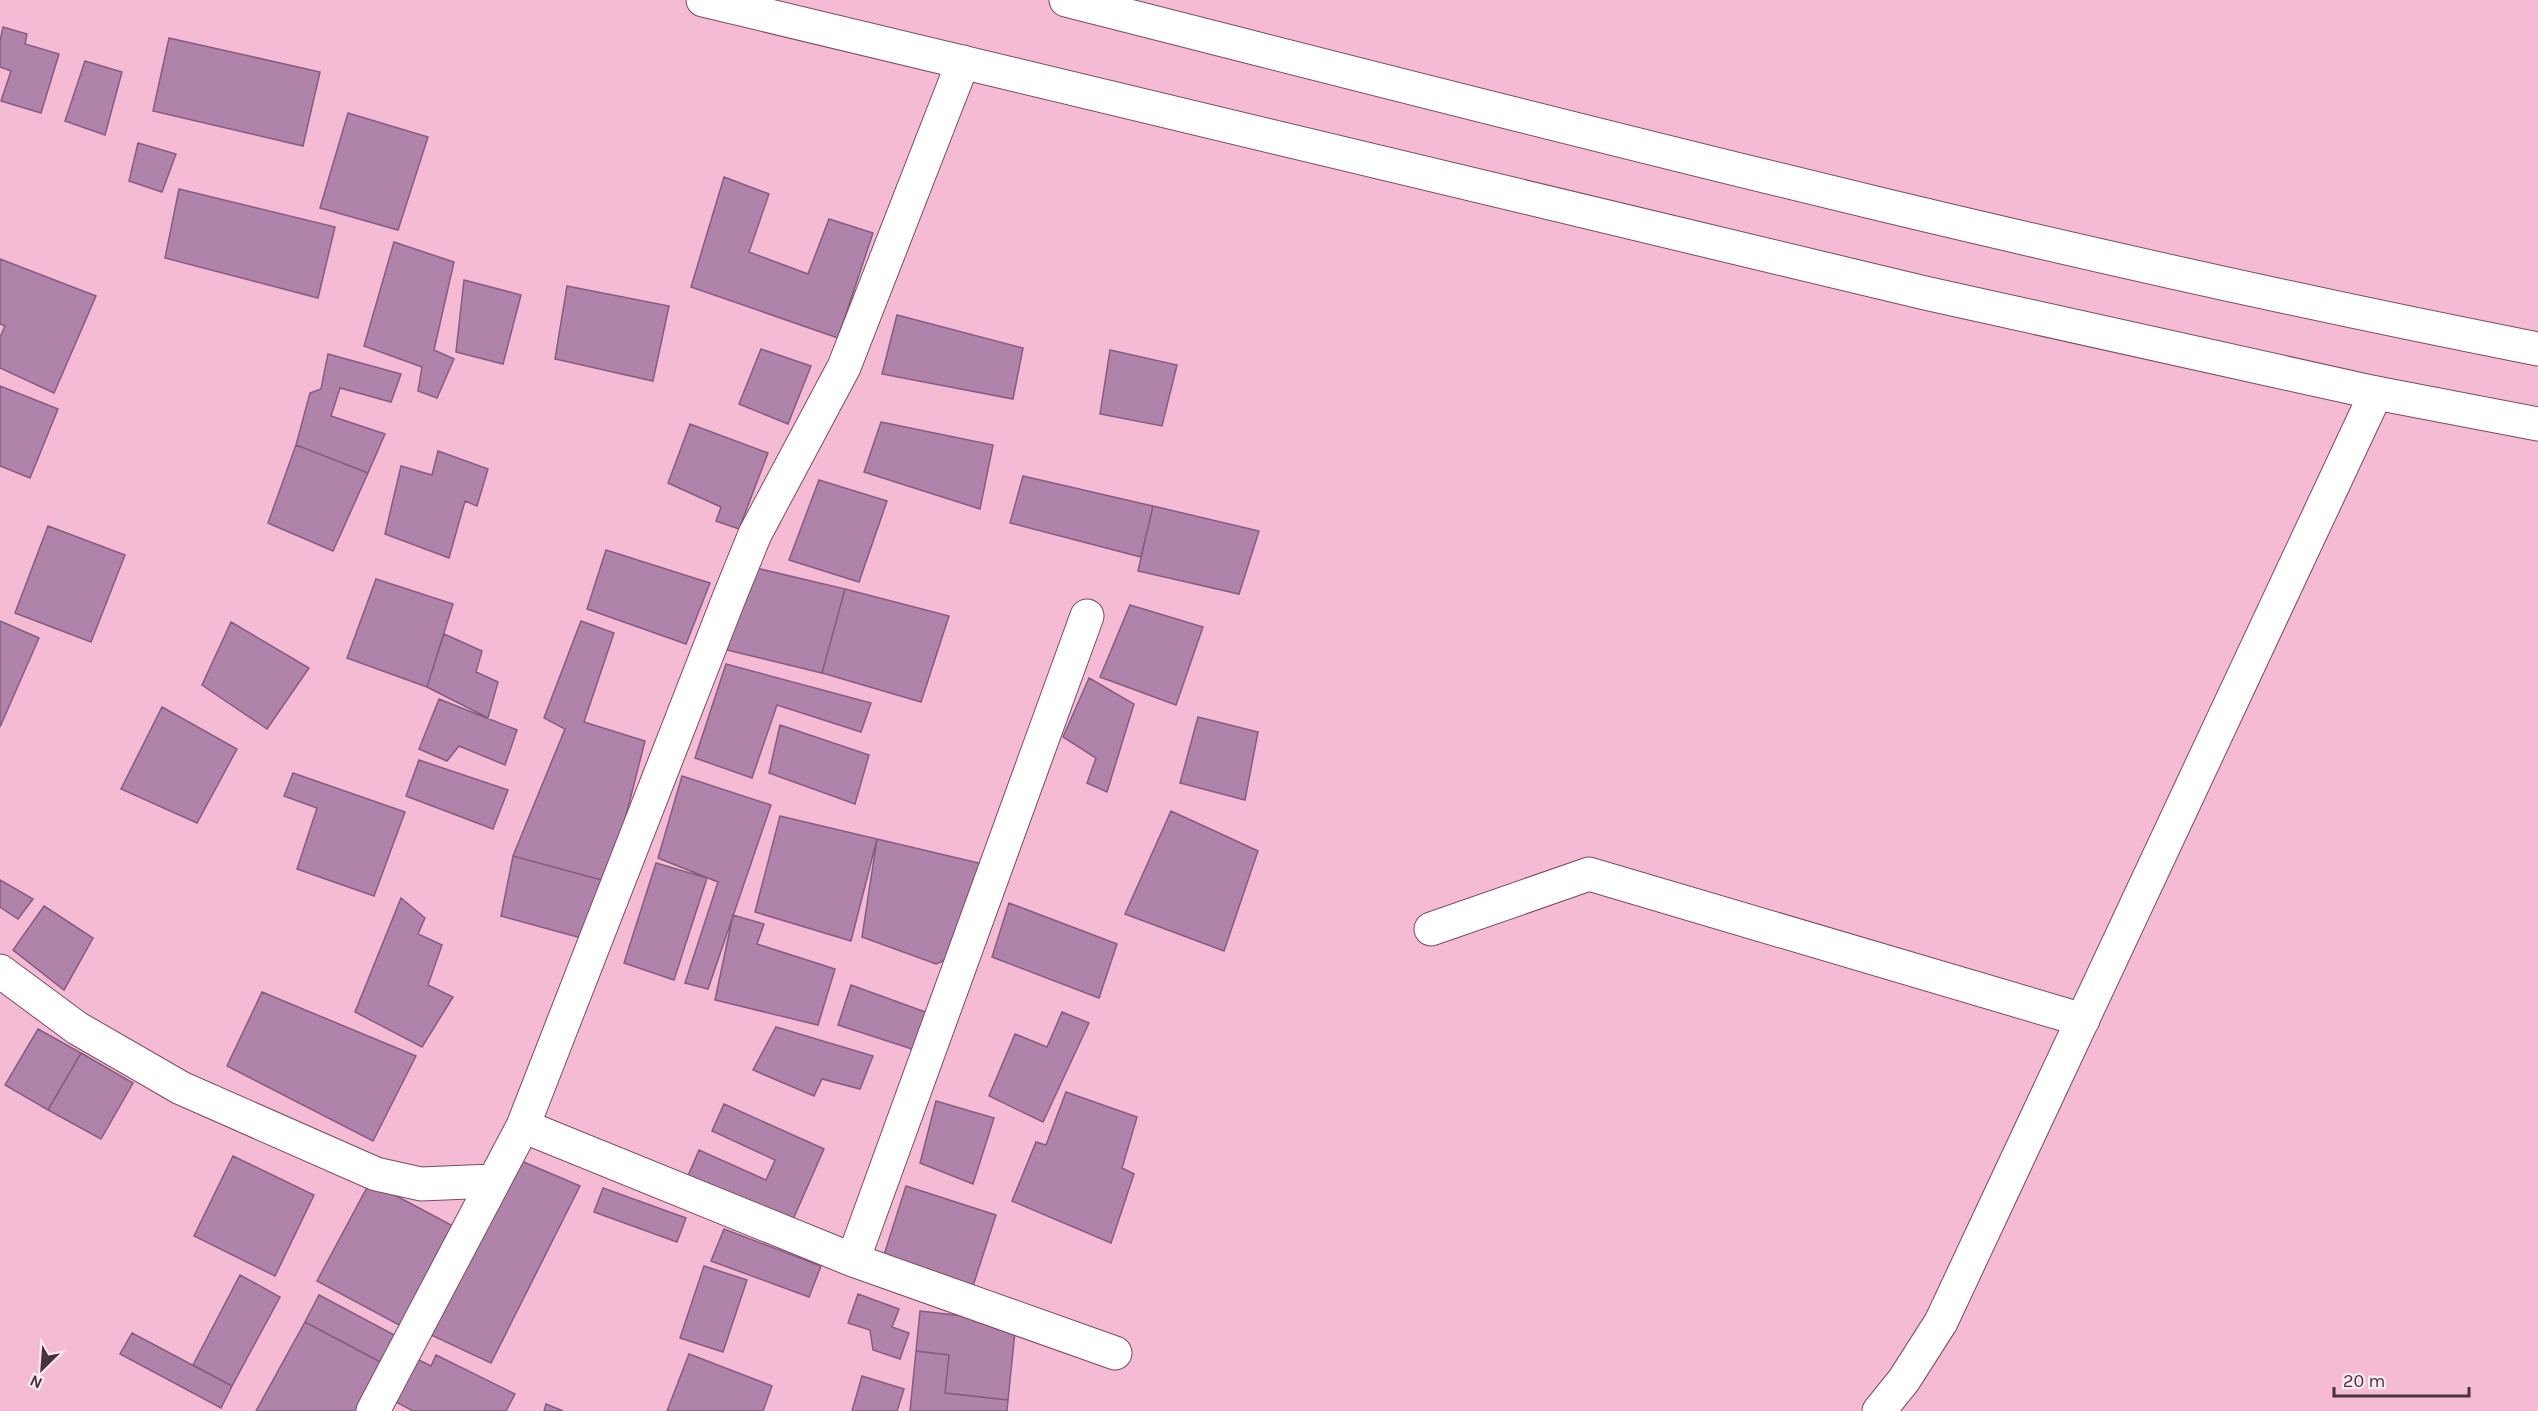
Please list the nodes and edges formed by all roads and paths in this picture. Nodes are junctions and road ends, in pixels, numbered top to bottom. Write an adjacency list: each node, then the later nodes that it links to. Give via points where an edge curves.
1 (703, 0): 3 (street)
2 (1066, 0): 4 (street, via 1784,183 2376,317)
3 (963, 62): 5 (street, via 1925,293); 11 (street, via 844,368 755,534 733,587)
4 (2538, 349)
5 (2376, 393): 6 (street); 10 (street)
6 (2538, 424)
7 (1087, 616): 13 (street)
8 (1431, 929): 10 (street, via 1589,874)
9 (0, 971): 12 (street, via 77,1028 181,1088 376,1174 421,1184)
10 (2083, 1020): 16 (street, via 1941,1322)
11 (523, 1126): 12 (street); 13 (street)
12 (492, 1181): 15 (street)
13 (852, 1260): 14 (street)
14 (1115, 1353)
15 (373, 1411)
16 (1879, 1411)

